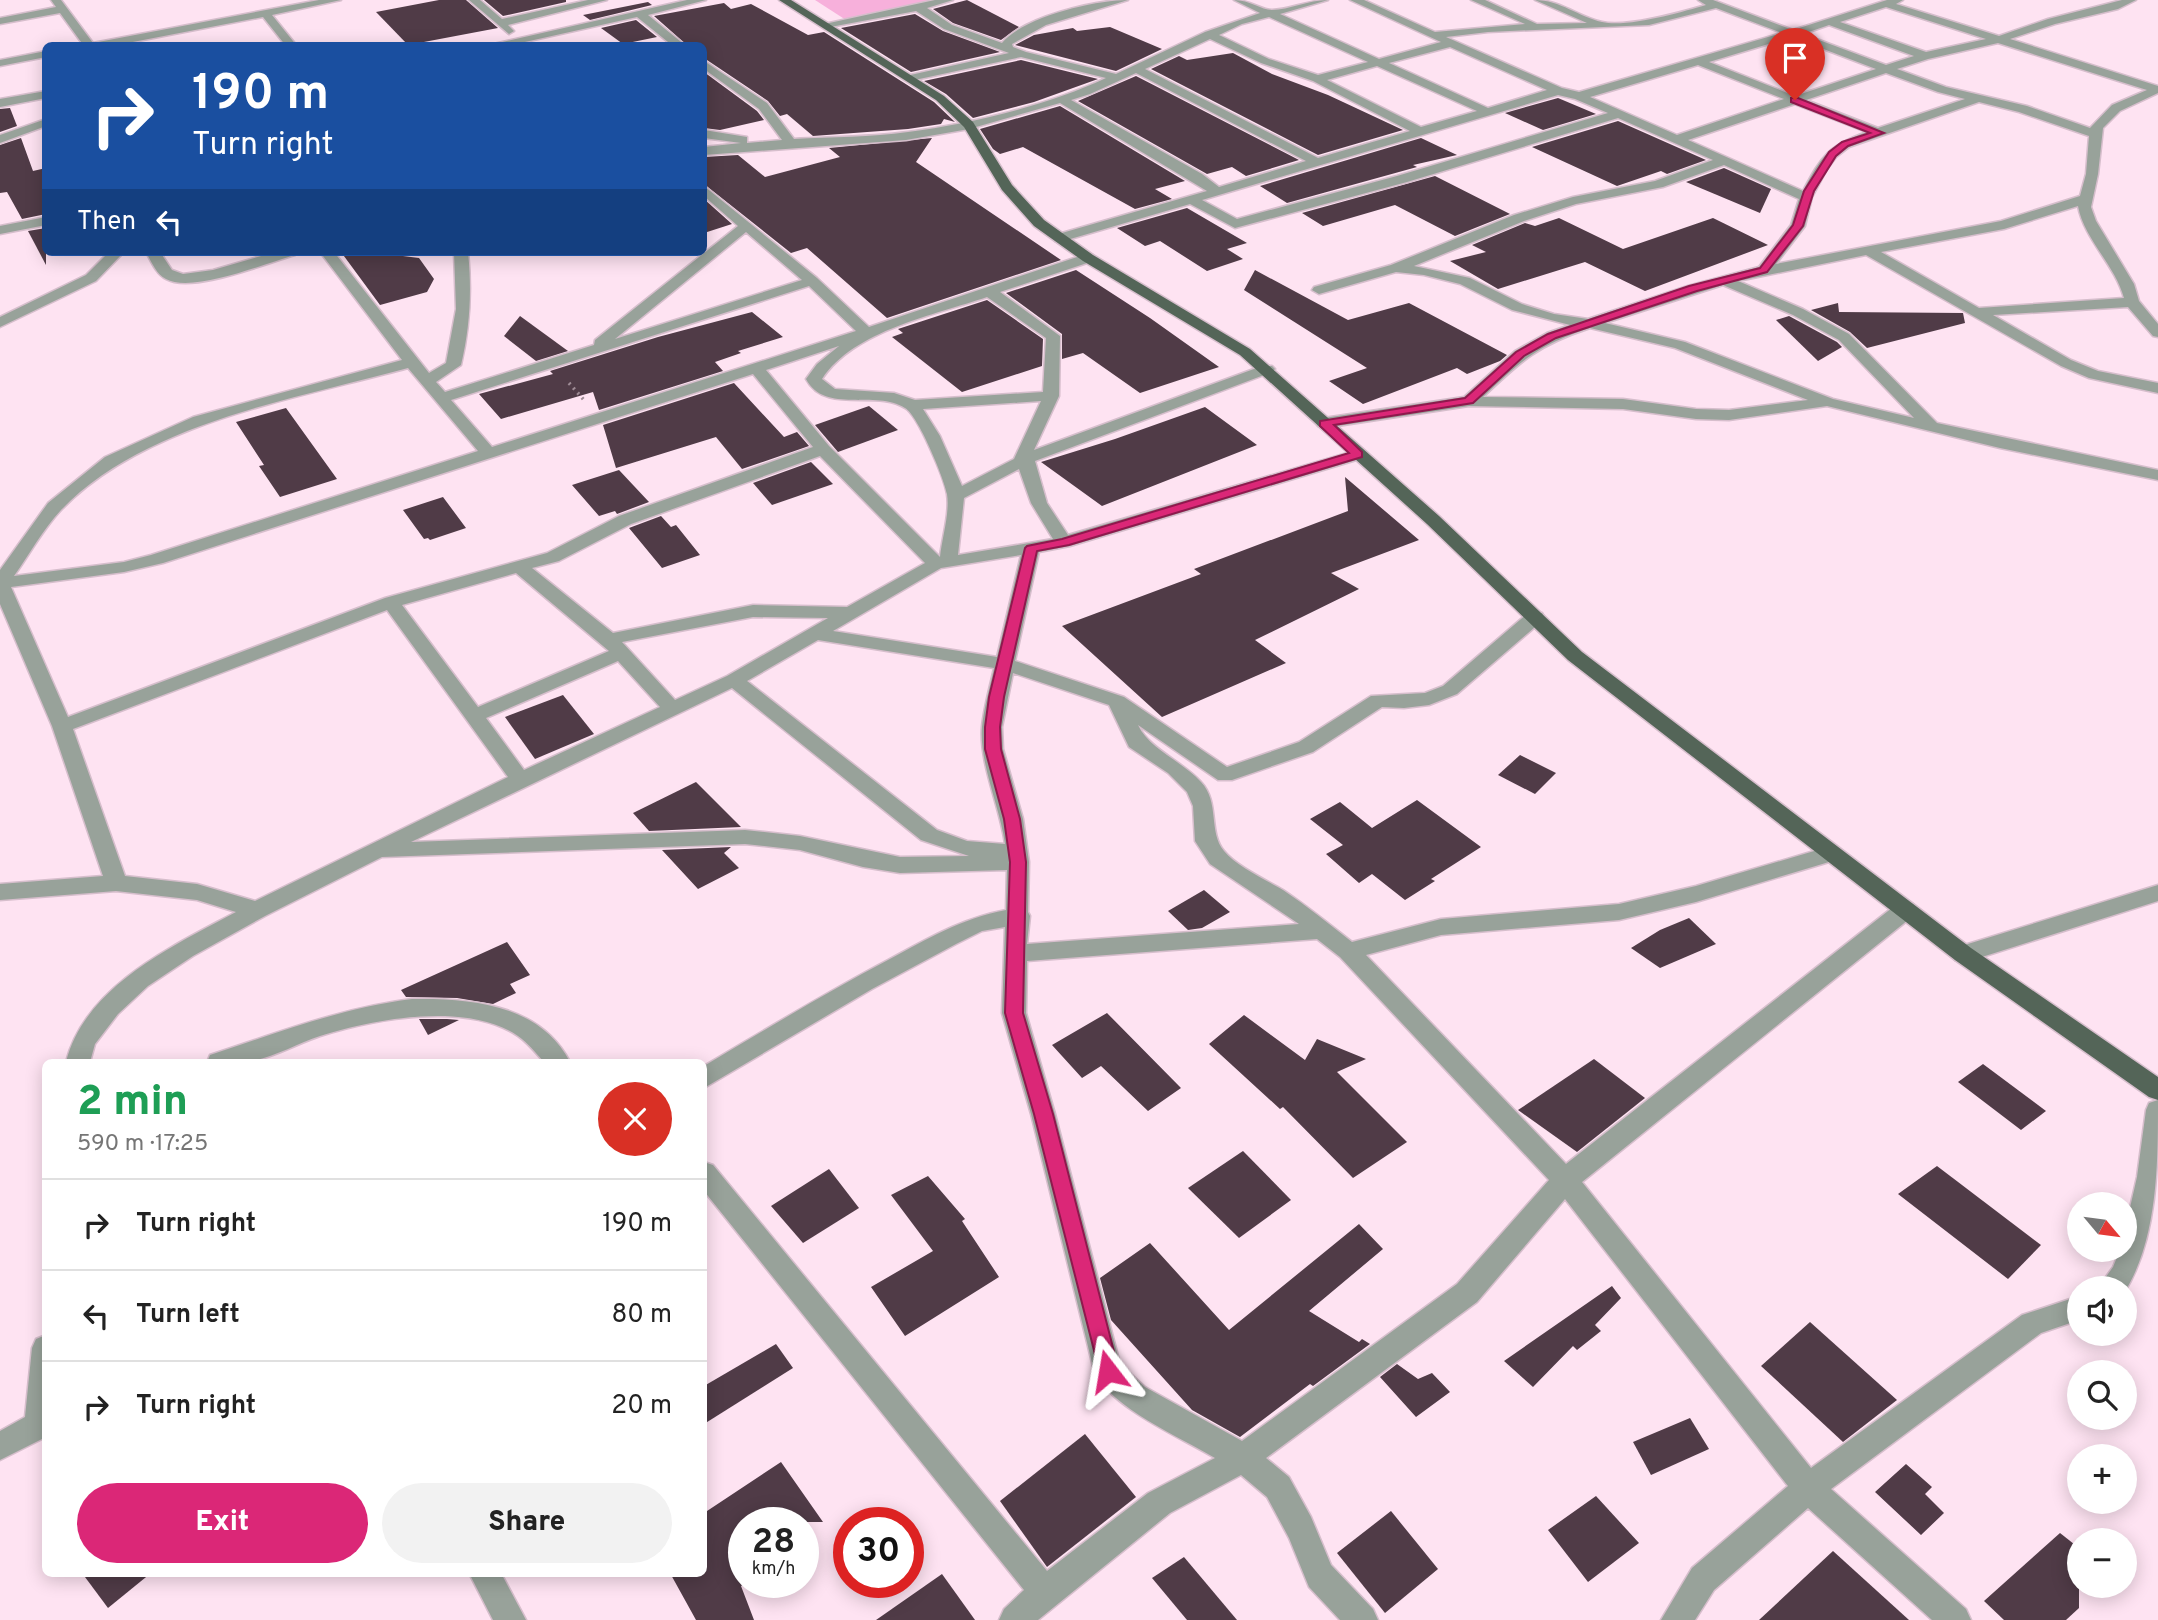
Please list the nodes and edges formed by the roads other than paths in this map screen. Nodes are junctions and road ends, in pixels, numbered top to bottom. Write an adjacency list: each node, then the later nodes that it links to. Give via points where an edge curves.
1 (56, 0): 19 (street)
2 (336, 0): 20 (street)
3 (474, 0): 25 (street)
4 (602, 0): 25 (street)
5 (701, 0): 22 (street)
6 (784, 0): 27 (main road)
7 (948, 0): 18 (street)
8 (1123, 0): 42 (street, via 1017,33)
9 (1239, 0): 21 (street)
10 (1323, 0): 21 (street)
11 (1355, 0): 32 (street)
12 (1476, 0): 28 (street)
13 (1540, 0): 26 (street)
14 (1703, 0): 17 (street)
15 (2127, 0): 33 (street)
16 (1892, 2): 24 (street); 33 (street)
17 (1716, 5): 26 (street, via 1648,22); 29 (street)
18 (918, 7): 27 (street); 42 (street, via 948,26)
19 (65, 9): 23 (street); 34 (street)
20 (265, 13): 30 (street); 37 (street)
21 (1268, 13): 31 (street); 46 (street)
22 (640, 14): 39 (street); 40 (street)
23 (0, 21)
24 (1830, 22): 29 (street); 45 (street)
25 (501, 23): 38 (street)
26 (1600, 24): 28 (street)
27 (825, 25): 52 (main road)
28 (1542, 28): 32 (street, via 1472,28)
29 (1795, 33): 47 (street); 51 (street)
30 (156, 34): 35 (street); 36 (street)
31 (1209, 34): 50 (street); 54 (street)
32 (1435, 36): 41 (street)
33 (2000, 39): 45 (street); 55 (street)
34 (88, 42)
35 (113, 42)
36 (161, 42)
37 (289, 42)
38 (521, 42)
39 (526, 42)
40 (676, 42)
41 (1451, 43): 46 (street); 56 (street)
42 (1007, 48): 43 (street)
43 (1022, 54): 52 (street); 53 (street)
44 (42, 55): 48 (street)
45 (1925, 56): 51 (street)
46 (1379, 62): 54 (street); 63 (street)
47 (1700, 62): 58 (street); 61 (street)
48 (0, 63)
49 (707, 66): 73 (street, via 763,106)
50 (1136, 69): 53 (street); 77 (street)
51 (1886, 70): 59 (street); 61 (street)
52 (910, 78): 66 (main road)
53 (1118, 78): 60 (street)
54 (1317, 79): 67 (street)
55 (2158, 89): 70 (street, via 2116,108)
56 (1558, 91): 58 (street); 63 (street)
57 (42, 95): 62 (street)
58 (1579, 96): 64 (street)
59 (1979, 99): 68 (street); 70 (street)
60 (1063, 100): 66 (street); 78 (street)
61 (1795, 100): 68 (street); 72 (street)
62 (0, 103)
63 (1488, 112): 67 (street)
64 (1617, 114): 72 (street); 81 (street, via 1235,224)
65 (42, 123): 71 (street)
66 (969, 125): 73 (street, via 906,135); 86 (main road, via 1007,187)
67 (1422, 131): 77 (street)
68 (1879, 133): 80 (street, via 1845,144 1832,154)
69 (707, 134): 74 (street)
70 (2095, 134): 82 (street)
71 (0, 139)
72 (1678, 139): 76 (street)
73 (791, 143): 74 (street)
74 (769, 144): 75 (street)
75 (707, 152)
76 (1726, 160): 80 (street); 94 (street, via 1658,184 1573,201 1519,218)
77 (1317, 162): 78 (street)
78 (1217, 192): 81 (street)
79 (707, 196): 84 (street)
80 (1806, 197): 95 (street, via 1798,226)
81 (1191, 199): 86 (street)
82 (2085, 199): 87 (street, via 2004,225); 100 (street, via 2087,215 2127,284)
83 (42, 222): 85 (street)
84 (746, 226): 97 (street); 106 (street)
85 (0, 230)
86 (1059, 238): 93 (main road)
87 (1869, 251): 95 (street); 101 (street)
88 (113, 256): 102 (street, via 91,278)
89 (156, 256): 90 (street, via 168,274 184,278)
90 (276, 256)
91 (330, 256): 107 (street)
92 (461, 256): 110 (street, via 465,286 461,339 453,365)
93 (1088, 258): 99 (street); 109 (main road)
94 (1396, 268): 98 (street); 103 (street, via 1465,281 1517,307)
95 (1764, 270): 96 (street)
96 (1723, 280): 103 (street); 118 (street, via 1844,337)
97 (813, 281): 104 (street); 106 (street)
98 (1319, 290)
99 (990, 292): 104 (street); 112 (street, via 1053,336)
100 (2132, 302): 101 (street); 105 (street)
101 (1978, 312): 111 (street, via 2075,367)
102 (0, 323)
103 (1591, 324): 114 (street, via 1552,336 1520,354); 115 (street, via 1679,345)
104 (866, 333): 108 (street); 116 (street, via 822,367 816,383 831,393 894,398)
105 (2158, 333)
106 (590, 351): 113 (street)
107 (411, 362): 110 (street); 129 (street, via 199,420 111,460 54,507)
108 (756, 368): 119 (street); 120 (street)
109 (1267, 369): 117 (main road); 122 (street)
110 (427, 381): 113 (street)
111 (2158, 388)
112 (1052, 396): 116 (street); 122 (street)
113 (442, 398): 120 (street)
114 (1469, 401): 115 (street, via 1623,404 1729,415); 117 (street)
115 (1828, 402): 118 (street)
116 (913, 405): 124 (street, via 932,436)
117 (1324, 423): 121 (main road)
118 (1931, 426): 123 (street)
119 (823, 449): 127 (street); 128 (street, via 625,520)
120 (486, 452): 129 (street, via 157,559)
121 (1357, 455): 125 (street); 132 (main road)
122 (1023, 460): 124 (street); 125 (street, via 1038,502)
123 (2158, 475)
124 (956, 496): 127 (street)
125 (1064, 542): 126 (street)
126 (1031, 548): 127 (street); 135 (street)
127 (942, 563): 131 (street)
128 (521, 568): 130 (street); 134 (street)
129 (0, 583): 140 (street)
130 (391, 602): 139 (street); 140 (street)
131 (851, 613): 133 (street); 134 (street, via 753,611)
132 (1535, 617): 137 (street, via 1450,690 1429,699 1378,700 1306,747 1225,775); 143 (main road, via 1575,656)
133 (816, 634): 135 (street); 136 (street)
134 (615, 646): 138 (street); 139 (street)
135 (1005, 664): 137 (street); 144 (street, via 993,749)
136 (734, 680): 138 (street); 144 (street, via 929,835 965,848)
137 (1117, 701): 151 (street, via 1136,742 1175,768 1196,789 1203,806 1206,841 1217,859)
138 (673, 710): 141 (street)
139 (473, 716): 141 (street)
140 (62, 726): 145 (street)
141 (521, 780): 142 (street)
142 (377, 851): 144 (street, via 746,837 800,843 900,865); 148 (street)
143 (1831, 854): 149 (main road); 152 (street, via 1619,912 1441,927)
144 (1017, 856): 150 (street)
145 (116, 883): 146 (street); 148 (street, via 197,892)
146 (0, 892)
147 (2158, 893): 154 (street)
148 (257, 910): 155 (street, via 140,980 83,1041)
149 (1905, 910): 154 (main road); 162 (street)
150 (1019, 916): 153 (street); 158 (street, via 976,924 947,938)
151 (1323, 930): 152 (street); 153 (street)
152 (1348, 951): 162 (street)
153 (1017, 953): 167 (street, via 1014,1013 1108,1371 1135,1396)
154 (1963, 954): 159 (main road)
155 (79, 1059)
156 (228, 1059): 157 (street, via 361,1014 403,1006 456,1007 497,1016 532,1032)
157 (555, 1059)
158 (707, 1076)
159 (2158, 1090)
160 (2158, 1110): 163 (street, via 2153,1162)
161 (707, 1177): 170 (street)
162 (1566, 1180): 167 (street, via 1467,1293); 168 (street)
163 (2123, 1276)
164 (2067, 1312): 168 (street, via 2032,1324)
165 (42, 1424): 166 (street)
166 (0, 1446)
167 (1243, 1458): 170 (street, via 1159,1503); 173 (street, via 1278,1487 1320,1576)
168 (1808, 1488): 174 (street, via 1703,1579); 175 (street)
169 (486, 1577): 171 (street)
170 (1045, 1592): 172 (street)
171 (510, 1620)
172 (1015, 1620)
173 (1362, 1620)
174 (1677, 1620)
175 (1955, 1620)

